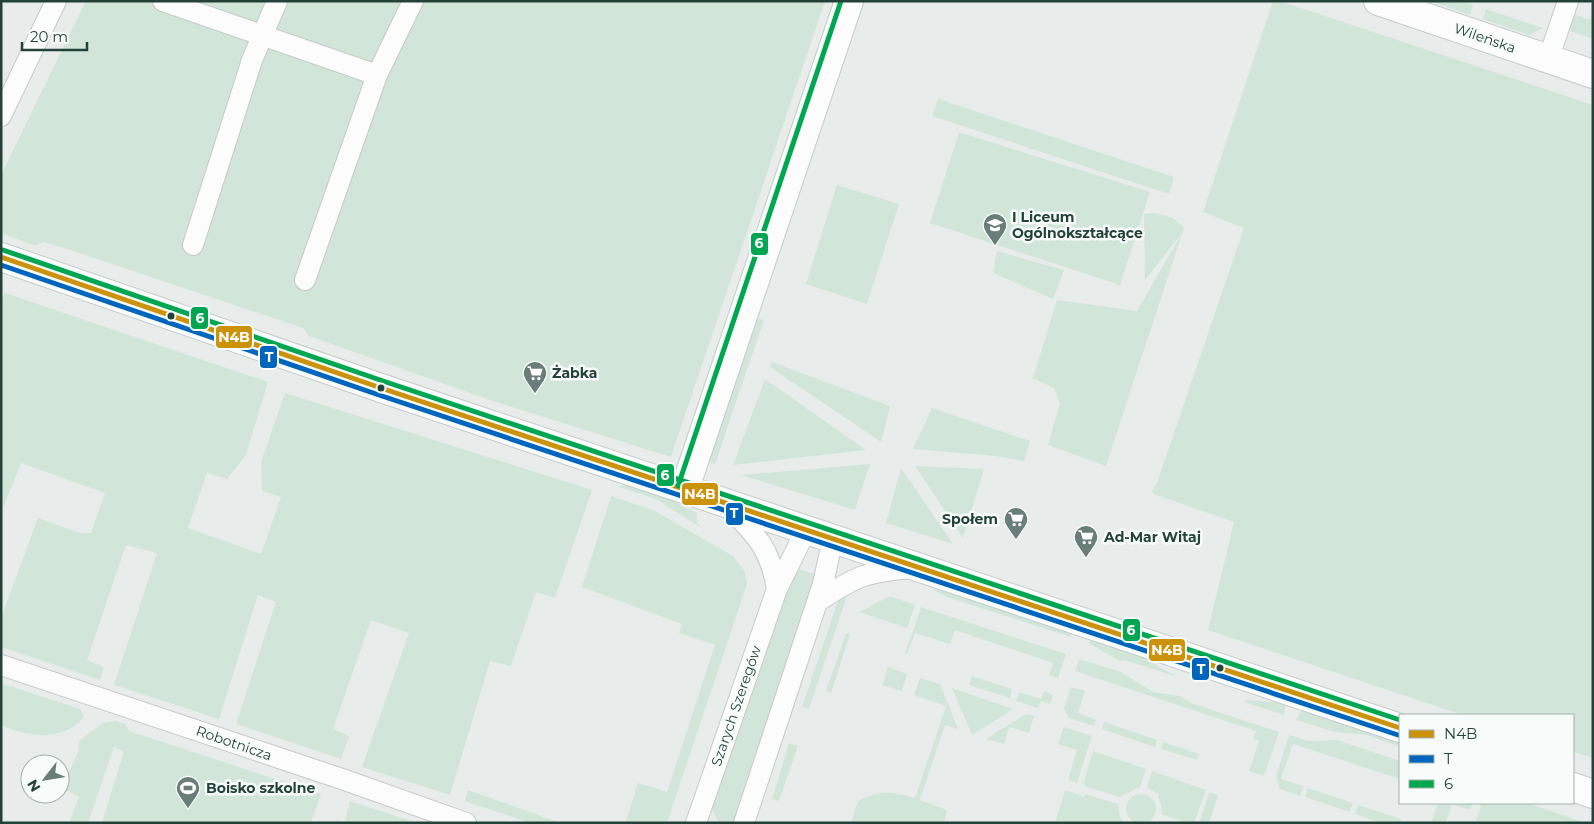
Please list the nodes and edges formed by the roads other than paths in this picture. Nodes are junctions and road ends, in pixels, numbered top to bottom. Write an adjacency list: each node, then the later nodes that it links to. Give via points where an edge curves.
1 (56, 1): 12 (street)
2 (163, 1): 8 (street)
3 (277, 1): 8 (street)
4 (413, 1): 11 (street)
5 (849, 1): 16 (street)
6 (1378, 1): 9 (street, Wileńska)
7 (1568, 1): 9 (street)
8 (262, 35): 11 (street); 13 (street)
9 (1548, 60): 10 (street, Wileńska)
10 (1593, 74)
11 (377, 75): 15 (street)
12 (1, 116)
13 (193, 246)
14 (1, 257): 16 (street)
15 (305, 280)
16 (685, 488): 17 (street)
17 (725, 502): 18 (street); 21 (street, via 765,547)
18 (806, 530): 19 (street); 21 (street, Szarych Szeregów)
19 (833, 538): 20 (street); 22 (street)
20 (920, 568): 22 (street, via 886,570 858,577); 24 (street)
21 (776, 589): 28 (street, Szarych Szeregów)
22 (817, 602): 29 (street)
23 (1, 665): 27 (street, Robotnicza)
24 (1399, 728)
25 (1574, 787): 26 (street)
26 (1593, 794)
27 (466, 823)
28 (696, 823)
29 (744, 823)

